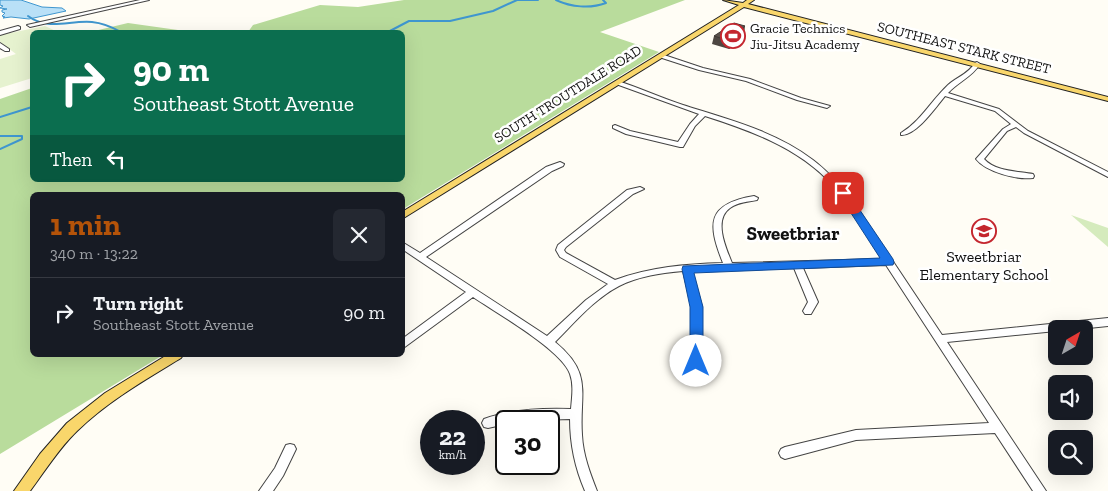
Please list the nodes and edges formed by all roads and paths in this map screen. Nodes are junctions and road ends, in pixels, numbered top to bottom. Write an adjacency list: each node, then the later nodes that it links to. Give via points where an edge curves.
1 (147, 0): 5 (street)
2 (726, 0): 4 (main road, SOUTHEAST STARK STREET)
3 (751, 0): 4 (main road, SOUTH TROUTDALE ROAD)
4 (744, 4): 10 (main road, SOUTH TROUTDALE ROAD); 11 (main road, SOUTHEAST STARK STREET)
5 (30, 25)
6 (18, 28): 7 (street)
7 (0, 33)
8 (0, 45): 9 (street)
9 (8, 50)
10 (661, 56): 12 (main road, SOUTH TROUTDALE ROAD); 15 (street)
11 (977, 64): 13 (street, via 970,75); 14 (main road, SOUTHEAST STARK STREET)
12 (618, 83): 16 (street); 25 (main road, SOUTH TROUTDALE ROAD)
13 (945, 94): 17 (street, via 990,107); 19 (street, via 913,129)
14 (1108, 99)
15 (827, 106)
16 (704, 113): 18 (street, via 680,145); 28 (street, via 761,132 812,161 843,193)
17 (1015, 125): 21 (street); 22 (street, via 1005,130 980,159 991,168)
18 (615, 127)
19 (903, 134)
20 (560, 164): 27 (street)
21 (1108, 175)
22 (1030, 176)
23 (640, 189): 32 (street, via 630,192 562,245 560,250 563,255)
24 (754, 198): 30 (street, via 733,203 718,222 718,241)
25 (405, 214)
26 (405, 247): 27 (street)
27 (420, 256): 33 (street)
28 (889, 262): 29 (street); 36 (street)
29 (797, 265): 30 (street); 34 (street, via 813,302)
30 (729, 267): 31 (street)
31 (688, 269): 32 (street, via 640,274); 40 (street, via 697,307 696,361)
32 (615, 284): 37 (street)
33 (472, 292): 37 (street); 38 (street)
34 (808, 311)
35 (1108, 322): 36 (street)
36 (938, 339): 43 (street)
37 (548, 342): 41 (street, via 566,357 576,374)
38 (405, 343)
39 (174, 357): 46 (main road, via 90,411 63,438)
40 (707, 376)
41 (577, 414): 42 (street, via 511,417); 48 (street, via 581,465)
42 (488, 423)
43 (999, 428): 45 (street, via 856,435); 49 (street)
44 (290, 449): 47 (street)
45 (785, 453)
46 (21, 491)
47 (266, 491)
48 (591, 491)
49 (1040, 491)

